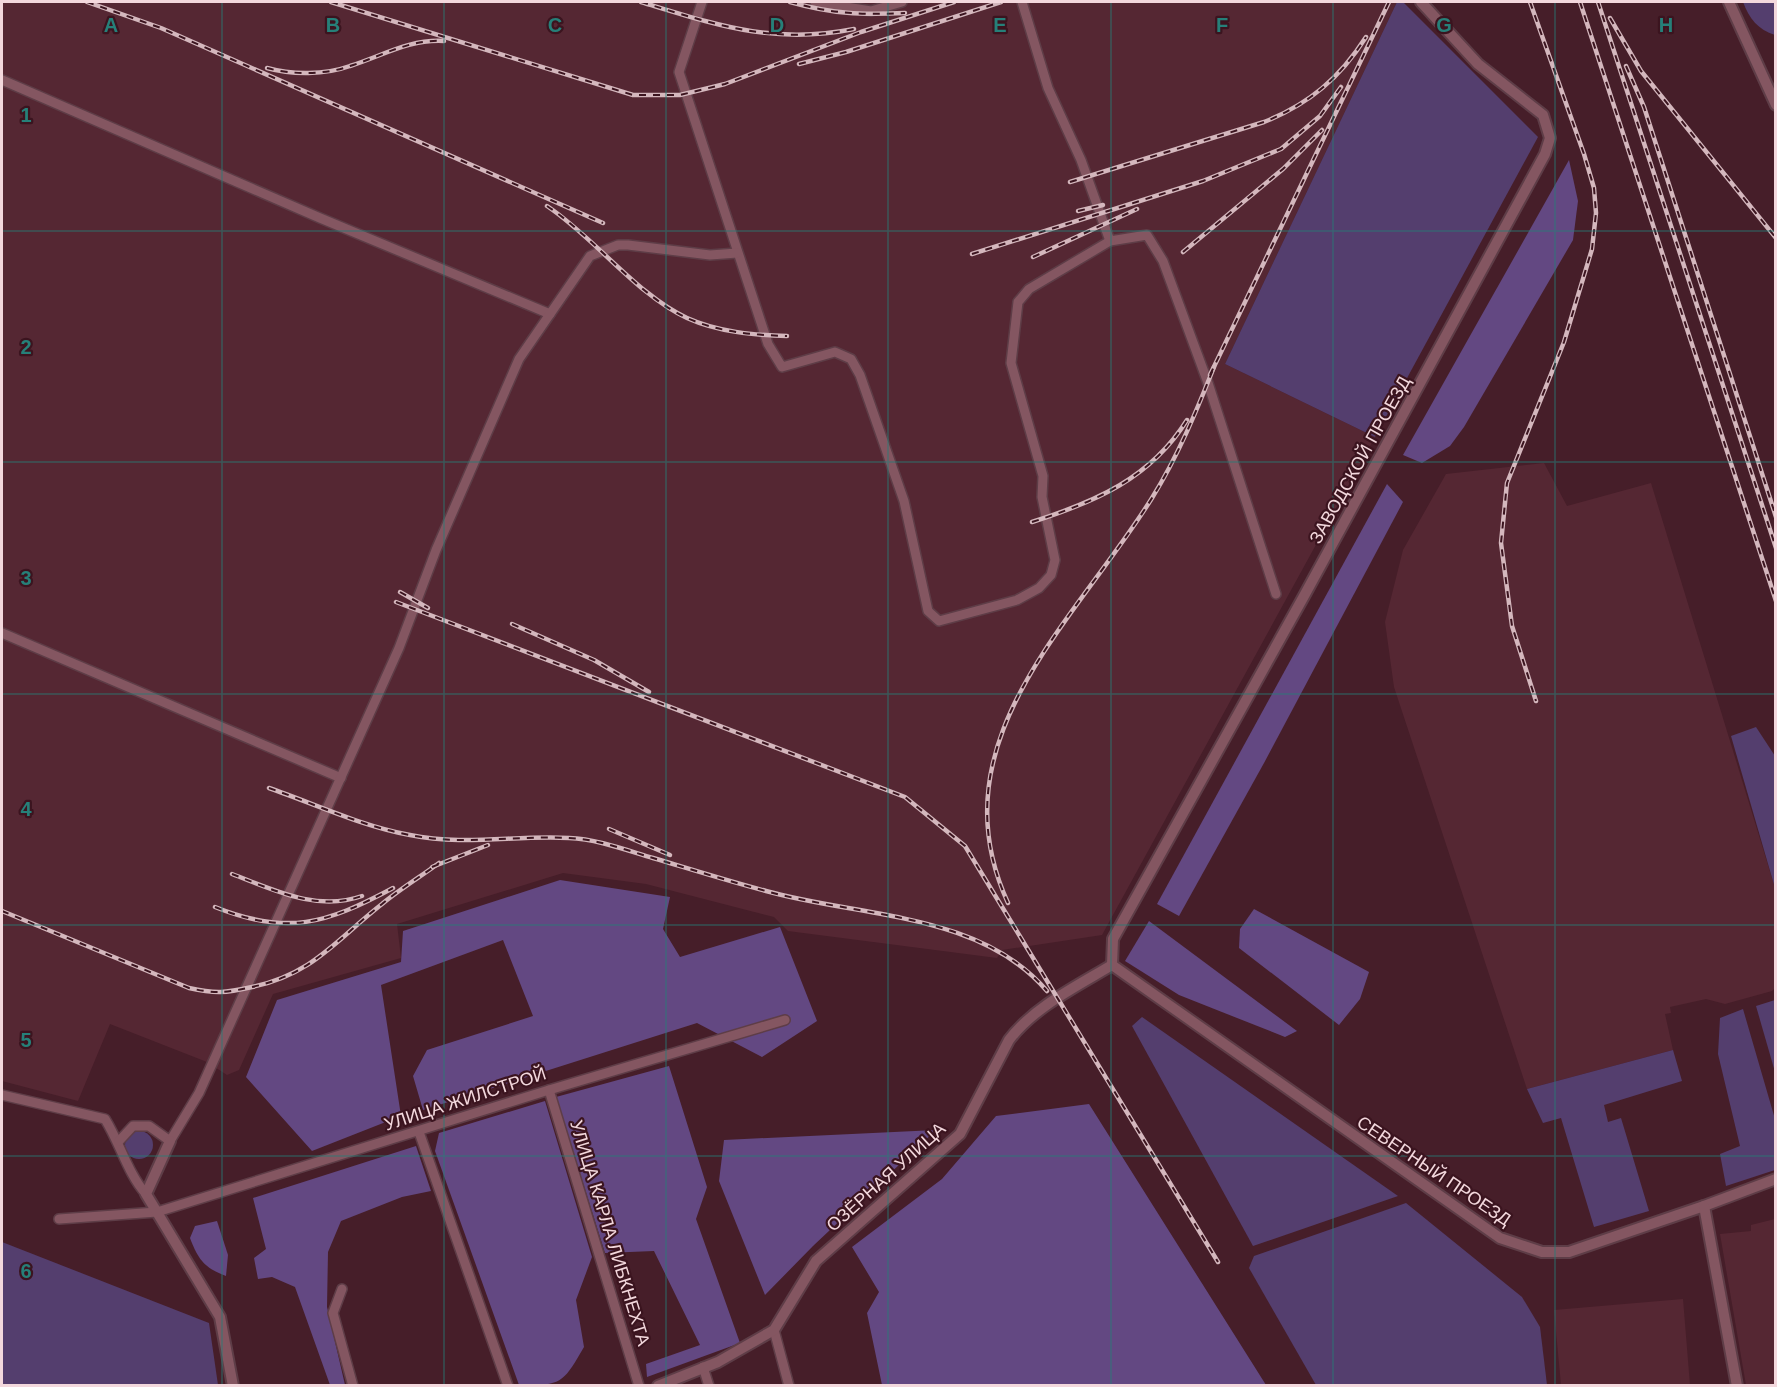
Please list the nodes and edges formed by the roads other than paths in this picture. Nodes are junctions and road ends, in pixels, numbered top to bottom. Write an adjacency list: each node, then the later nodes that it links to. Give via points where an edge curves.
1 (702, 2): 10 (street, via 679,72)
2 (815, 2): 3 (street, via 871,11)
3 (903, 2)
4 (1022, 2): 9 (street, via 1048,88 1081,160)
5 (1421, 2): 15 (street, ЗАВОДСКОЙ ПРОЕЗД, via 1478,64 1543,116 1550,138 1545,154 1113,939)
6 (1729, 2): 8 (street)
7 (2, 80): 11 (street)
8 (1776, 105)
9 (1110, 241): 10 (street, via 1029,289 1018,302 1013,330 1011,363 1043,476 1042,497 1055,560 1051,575 1039,588 1017,600 939,621 928,611 904,501 860,375 851,359 835,352 782,367 768,344); 12 (street, via 1148,236 1163,261 1208,383)
10 (737, 252): 11 (street, via 710,255 618,245 590,256)
11 (550, 314): 14 (street, via 519,359)
12 (1276, 594)
13 (2, 633): 14 (street)
14 (341, 778): 21 (street, via 212,1066)
15 (1112, 965): 24 (street, СЕВЕРНЫЙ ПРОЕЗД, via 1500,1238 1542,1252 1569,1252); 28 (street, ОЗЁРНАЯ УЛИЦА, via 1057,998 1019,1027 960,1134 816,1261)
16 (785, 1020): 17 (street, УЛИЦА ЖИЛСТРОЙ)
17 (549, 1090): 19 (street, УЛИЦА ЖИЛСТРОЙ); 33 (street, УЛИЦА КАРЛА ЛИБКНЕХТА)
18 (2, 1095): 20 (street, via 105,1119)
19 (419, 1132): 25 (street, УЛИЦА ЖИЛСТРОЙ); 32 (street)
20 (119, 1141): 21 (street, via 133,1126 149,1126); 23 (street)
21 (170, 1141): 23 (street)
22 (1776, 1179): 24 (street, СЕВЕРНЫЙ ПРОЕЗД)
23 (146, 1194): 25 (street)
24 (1704, 1206): 37 (street)
25 (157, 1212): 26 (street, УЛИЦА ЖИЛСТРОЙ); 30 (street, via 220,1317)
26 (59, 1220)
27 (342, 1289): 31 (street, via 333,1313)
28 (774, 1330): 29 (street, ОЗЁРНАЯ УЛИЦА); 36 (street)
29 (703, 1367): 34 (street, ОЗЁРНАЯ УЛИЦА); 35 (street)
30 (233, 1386)
31 (353, 1386)
32 (508, 1386)
33 (639, 1386)
34 (658, 1386)
35 (709, 1386)
36 (789, 1386)
37 (1737, 1386)

